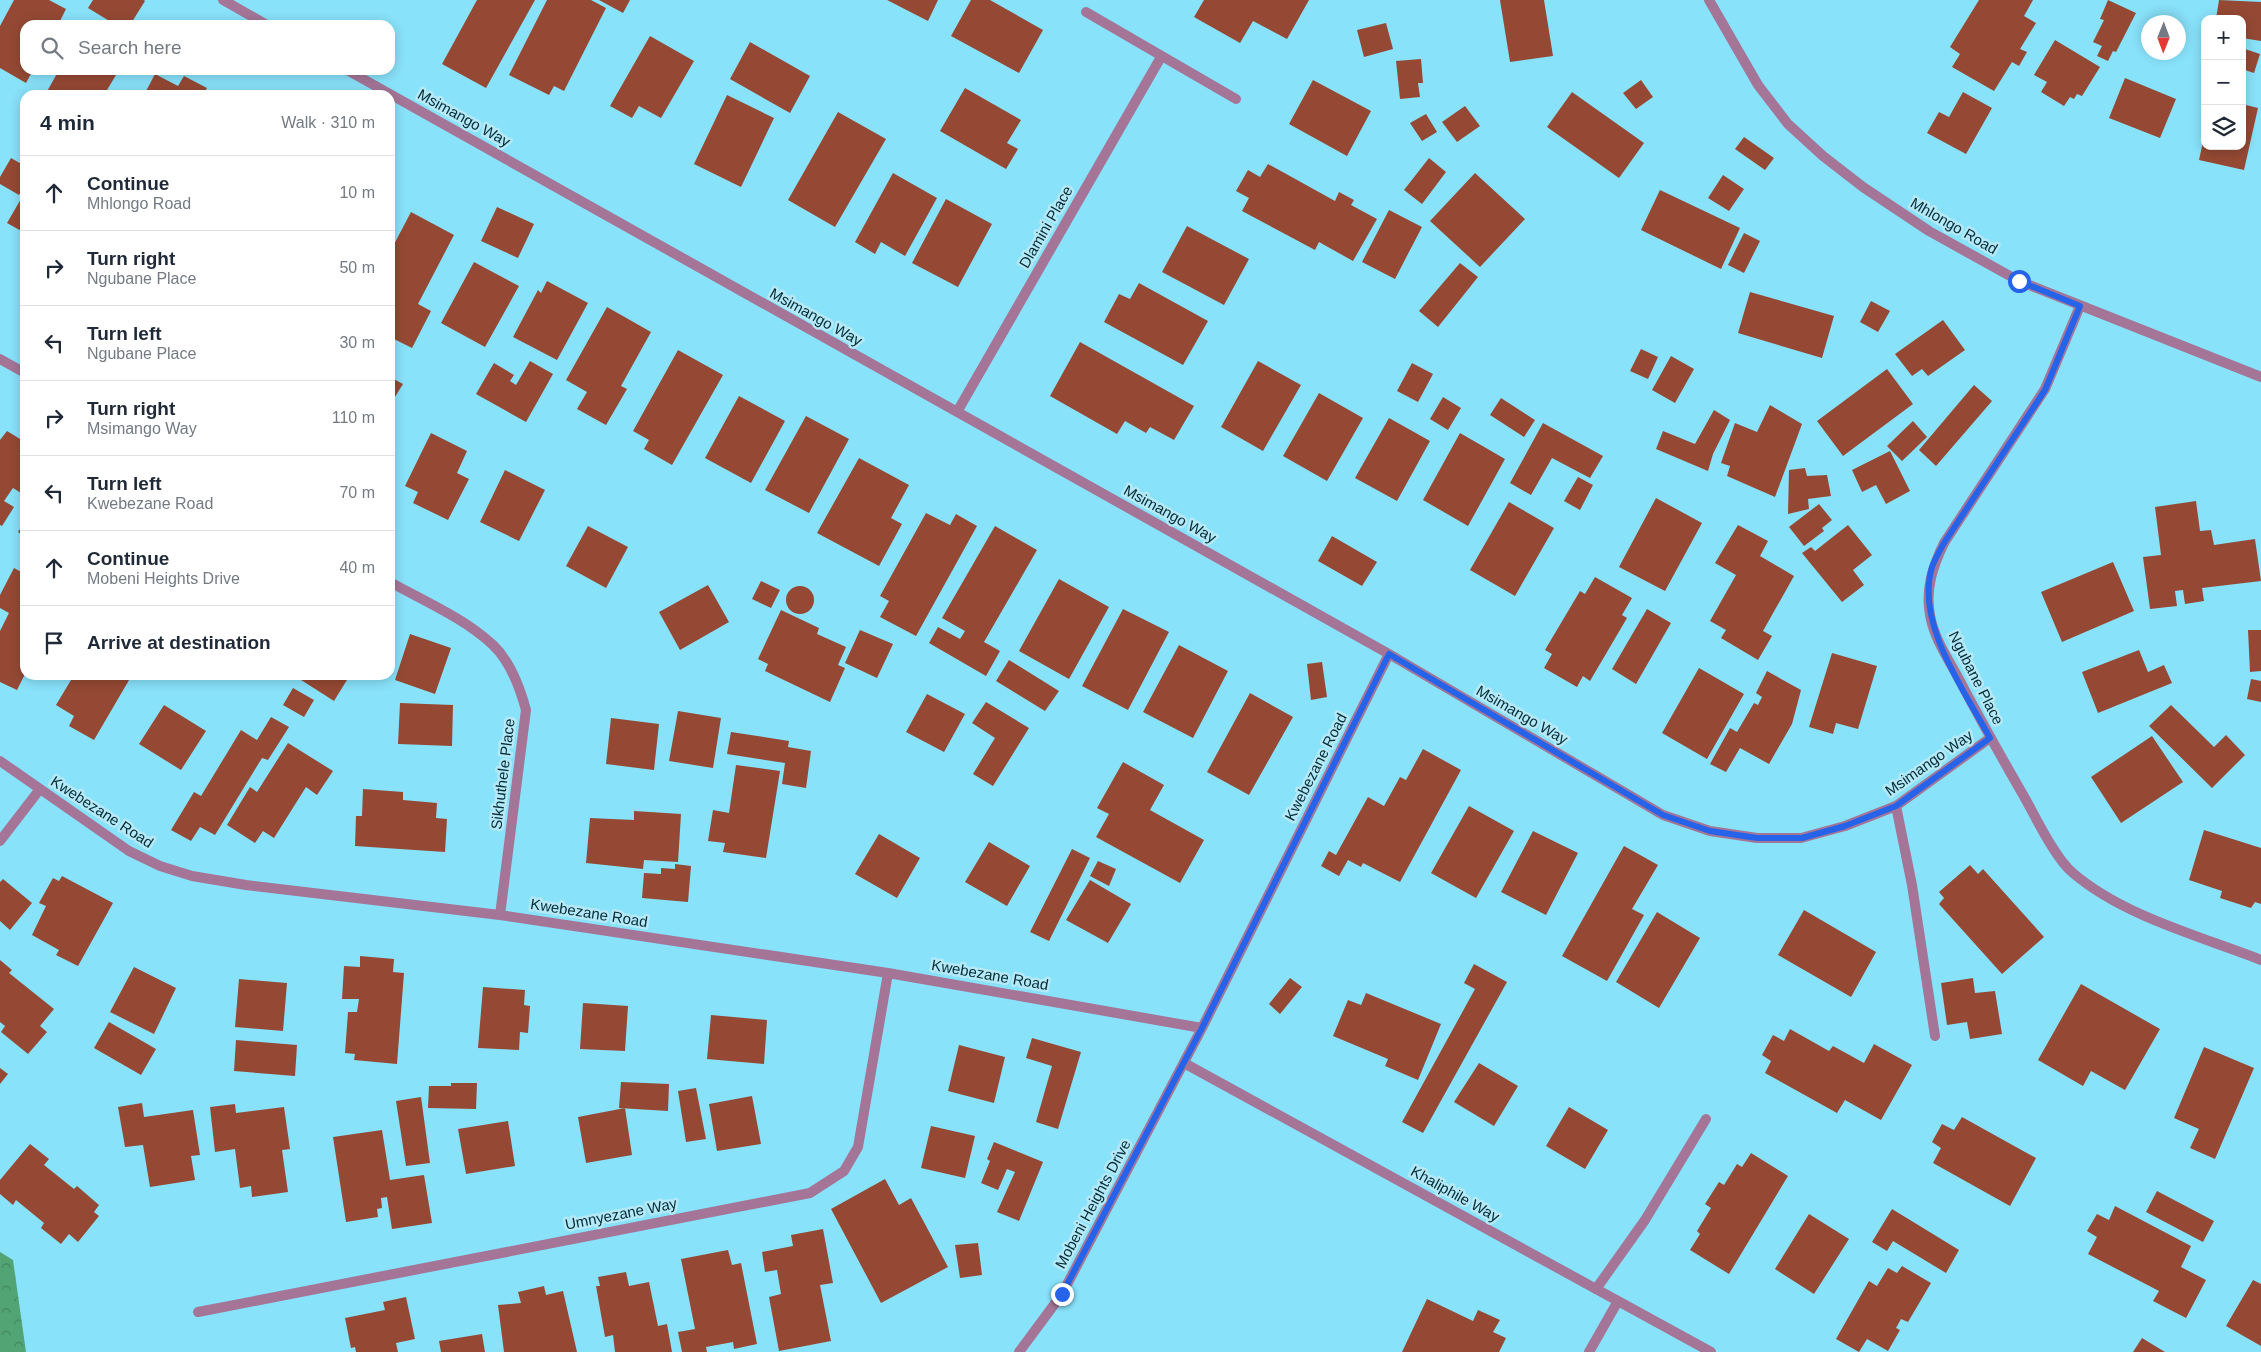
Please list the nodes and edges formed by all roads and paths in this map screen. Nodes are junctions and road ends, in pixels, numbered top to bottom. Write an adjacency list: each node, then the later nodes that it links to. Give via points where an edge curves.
1 (223, 0): 4 (street)
2 (1708, 0): 10 (street, Mhlongo Road, via 1758,85 1788,124 1823,156 1929,231 2019,281)
3 (1086, 12): 5 (street)
4 (258, 20)
5 (1161, 57): 9 (street); 14 (street, Dlamini Place)
6 (356, 75): 7 (street, Msimango Way)
7 (383, 90)
8 (395, 97): 14 (street, Msimango Way)
9 (1236, 99)
10 (2080, 306): 13 (street, Mhlongo Road); 17 (street, Ngubane Place, via 2045,390 1944,543 1932,567 1928,592 1930,616 1940,644)
11 (0, 359): 12 (street)
12 (20, 370)
13 (2261, 377)
14 (957, 412): 16 (street, Msimango Way)
15 (395, 585): 22 (street, Sikhuthele Place, via 468,627 494,646 521,691 526,710)
16 (1389, 654): 20 (street, Msimango Way, via 1663,815 1710,831 1757,838 1802,838); 25 (street, Kwebezane Road)
17 (1990, 738): 20 (street, Msimango Way); 23 (street, Ngubane Place, via 2070,872 2124,907)
18 (0, 761): 19 (street, Kwebezane Road)
19 (40, 790): 21 (street); 22 (street, Kwebezane Road, via 129,851 160,866 192,876)
20 (1896, 806): 26 (street)
21 (0, 841)
22 (500, 915): 24 (street, Kwebezane Road)
23 (2261, 960)
24 (888, 973): 25 (street, Kwebezane Road); 31 (street, Umnyezane Way, via 858,1147 844,1171 810,1193)
25 (1202, 1028): 27 (street, Kwebezane Road)
26 (1936, 1036)
27 (1184, 1063): 29 (street, Khaliphile Way); 32 (street, Mobeni Heights Drive, via 1062,1294)
28 (1706, 1119): 29 (street, via 1645,1220)
29 (1596, 1289): 30 (street, Khaliphile Way)
30 (1618, 1301): 33 (street); 34 (street, Khaliphile Way)
31 (198, 1312)
32 (1019, 1352)
33 (1589, 1352)
34 (1711, 1352)

